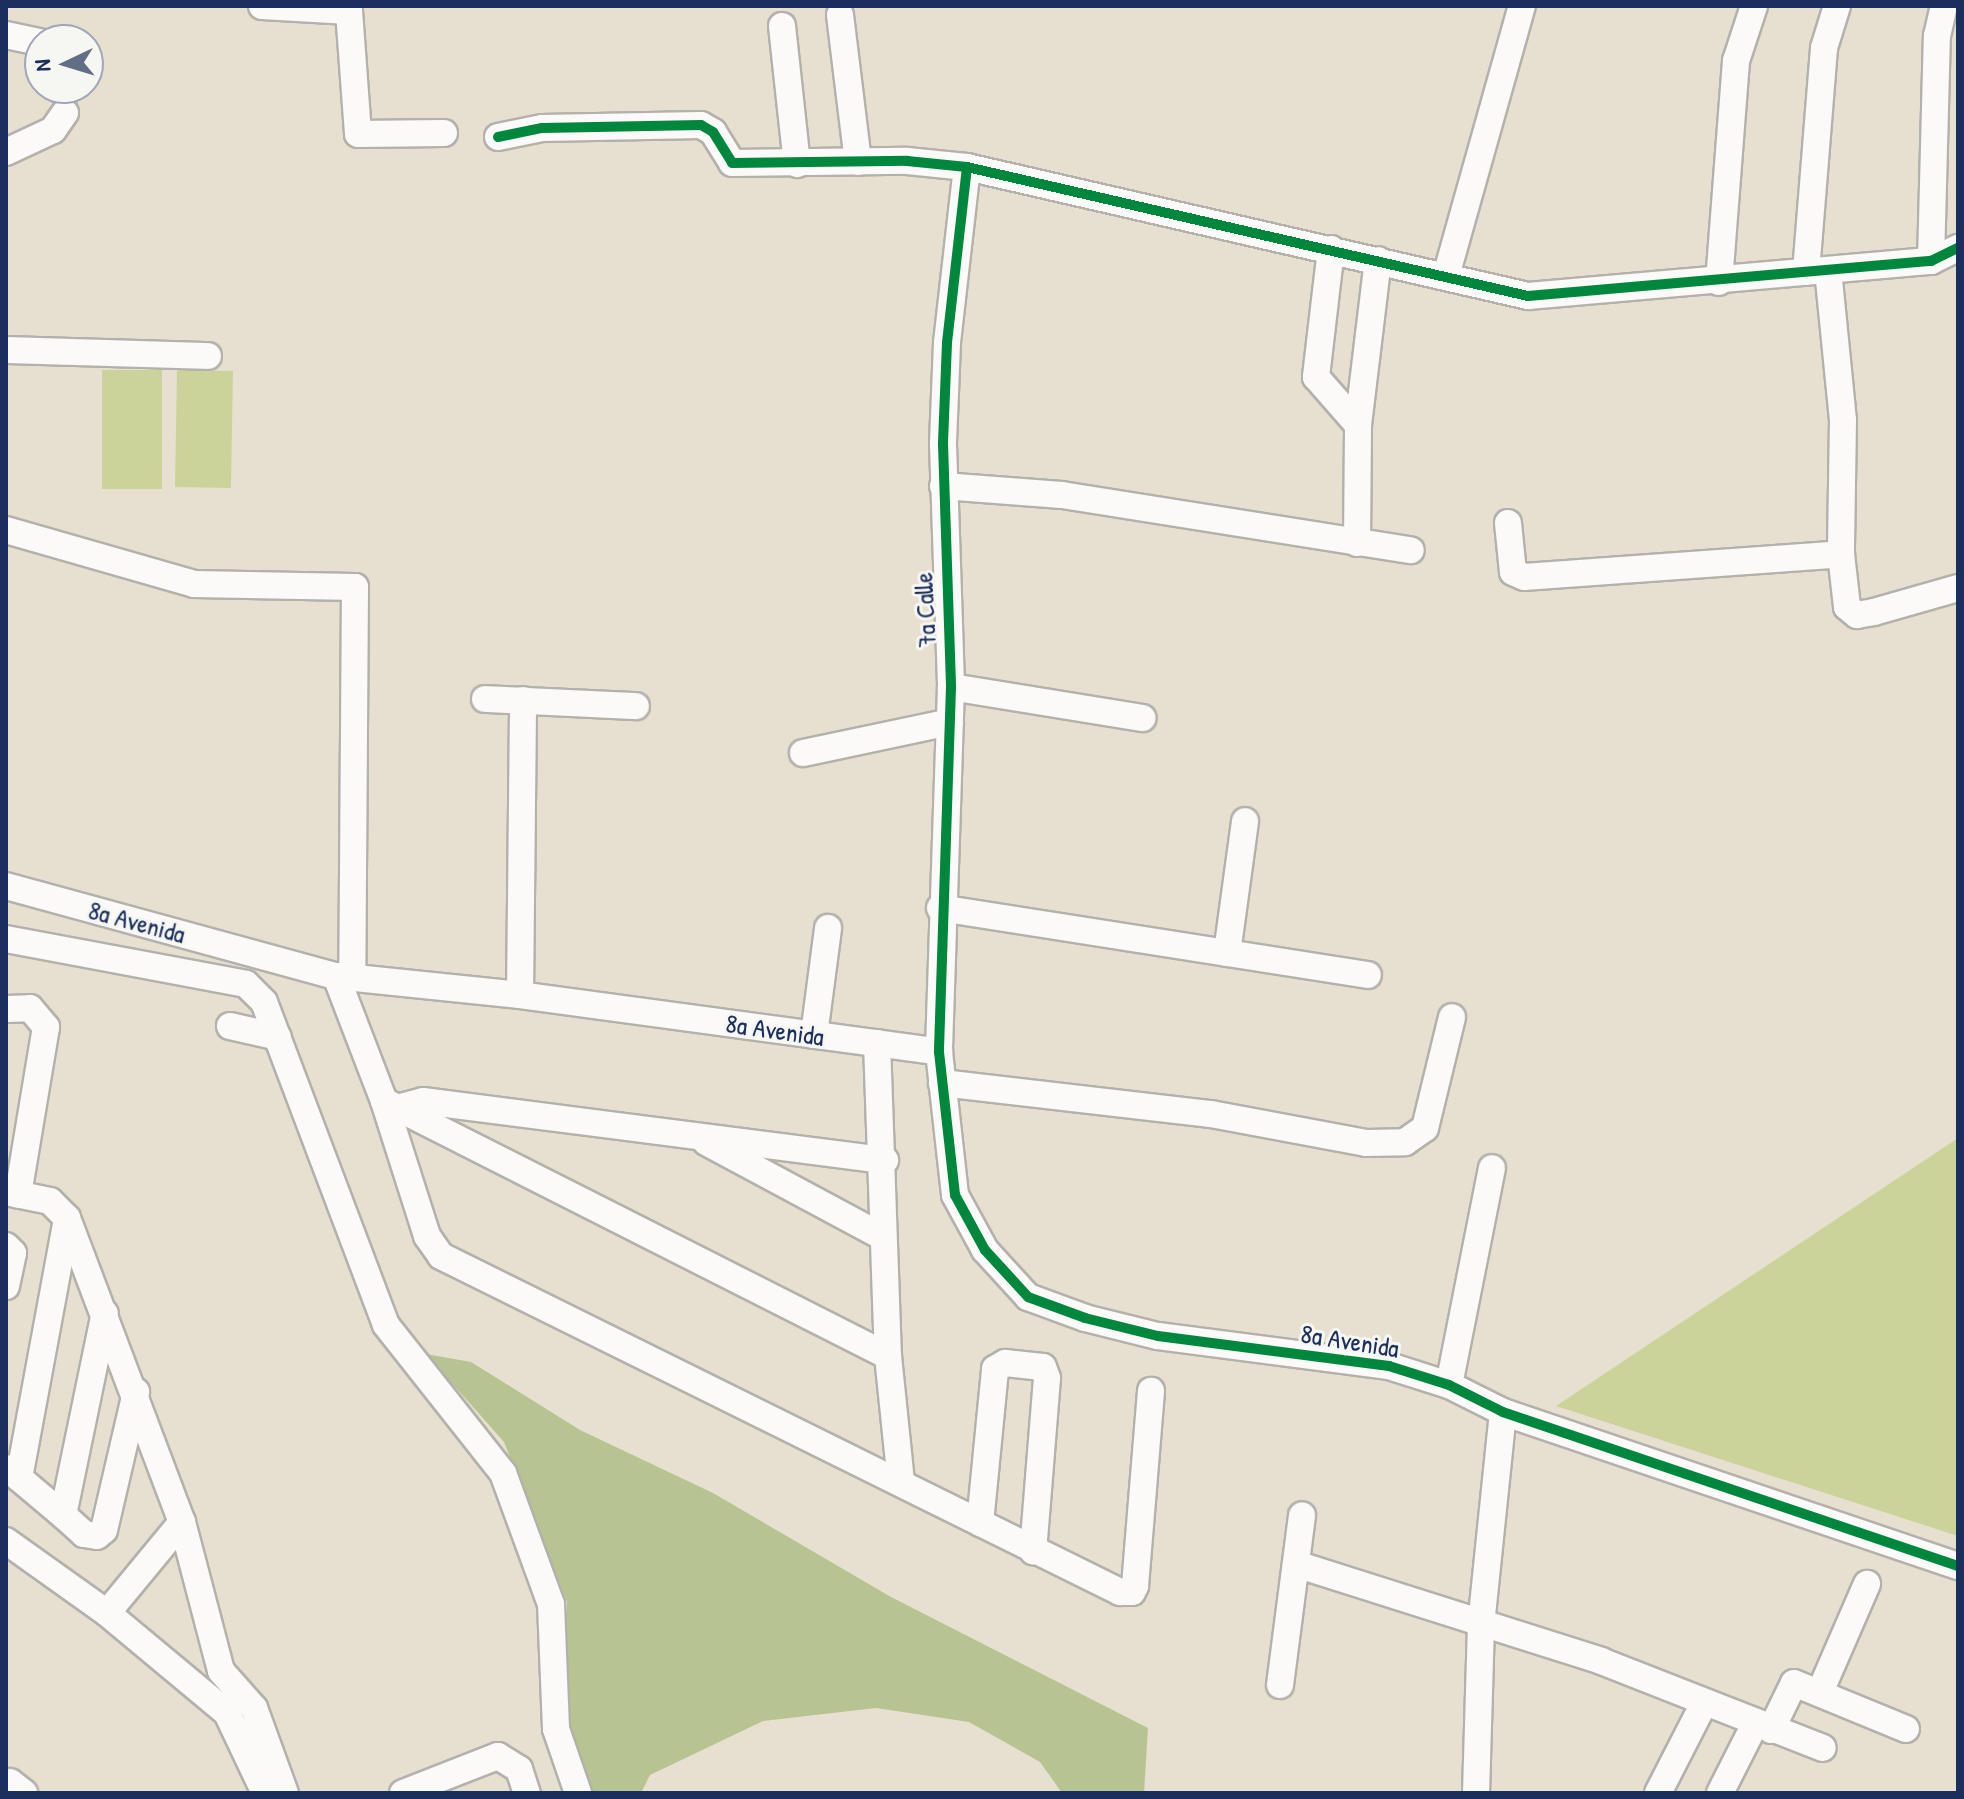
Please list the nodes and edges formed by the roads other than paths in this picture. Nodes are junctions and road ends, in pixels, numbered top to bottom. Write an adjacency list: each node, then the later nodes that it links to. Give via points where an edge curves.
1 (262, 6): 9 (street, via 349,11 354,130 364,137)
2 (1522, 6): 20 (street)
3 (1754, 6): 21 (street, via 1736,61)
4 (1837, 6): 19 (street, via 1824,48)
5 (1944, 6): 18 (street, via 1937,36)
6 (840, 15): 12 (street)
7 (782, 26): 13 (street)
8 (62, 104): 11 (street, via 53,130)
9 (444, 133)
10 (498, 137): 13 (street, via 542,128 701,125 713,132 732,163)
11 (6, 152)
12 (858, 162): 13 (street); 14 (street)
13 (797, 164)
14 (967, 167): 16 (street); 25 (street, 7a Calle, via 947,343)
15 (1958, 248): 18 (street)
16 (1331, 249): 17 (street); 24 (street, via 1316,377)
17 (1378, 260): 20 (street); 24 (street)
18 (1931, 261): 19 (street)
19 (1817, 271): 21 (street); 30 (street, via 1843,420)
20 (1446, 276): 21 (street, via 1528,296)
21 (1719, 282)
22 (6, 350): 23 (street)
23 (208, 356)
24 (1358, 425): 28 (street)
25 (943, 486): 28 (street, via 1062,495); 32 (street, 7a Calle)
26 (1508, 523): 30 (street, via 1513,572 1524,577)
27 (6, 530): 46 (street, via 194,584 355,587)
28 (1357, 543): 29 (street)
29 (1411, 550)
30 (1841, 554): 31 (street, via 1847,607 1857,615)
31 (1958, 588)
32 (951, 687): 36 (street); 37 (street, 7a Calle)
33 (485, 699): 34 (street)
34 (523, 700): 35 (street); 47 (street)
35 (636, 706)
36 (1143, 718)
37 (950, 722): 38 (street); 41 (street, 7a Calle)
38 (803, 753)
39 (1245, 821): 44 (street)
40 (6, 886): 46 (street, 8a Avenida)
41 (940, 908): 44 (street); 54 (street, 7a Calle)
42 (828, 928): 51 (street)
43 (6, 939): 52 (street, via 246,984 264,1002)
44 (1227, 953): 45 (street)
45 (1368, 975)
46 (344, 977): 47 (street, 8a Avenida); 56 (street)
47 (520, 995): 51 (street, 8a Avenida)
48 (6, 1009): 57 (street, via 30,1008 46,1027)
49 (1452, 1017): 55 (street, via 1425,1128 1405,1142 1366,1143 1211,1114)
50 (230, 1026): 52 (street)
51 (814, 1035): 53 (street, 8a Avenida)
52 (278, 1037): 96 (street, via 386,1325 503,1473 551,1604 556,1729)
53 (877, 1043): 54 (street, 8a Avenida); 59 (street)
54 (939, 1052): 55 (street, 8a Avenida)
55 (942, 1083): 68 (street, 8a Avenida, via 955,1195 985,1250 1028,1297 1158,1336 1389,1366)
56 (391, 1105): 58 (street, via 423,1101 689,1132); 67 (street); 73 (street, via 427,1236 441,1256)
57 (17, 1139): 61 (street)
58 (752, 1153): 59 (street); 63 (street)
59 (885, 1160): 63 (street)
60 (1492, 1168): 68 (street)
61 (12, 1193): 62 (street, via 50,1201)
62 (67, 1218): 66 (street); 72 (street)
63 (881, 1236): 67 (street)
64 (6, 1246): 65 (street, via 13,1253)
65 (6, 1286)
66 (105, 1313): 70 (street); 74 (street)
67 (888, 1356): 73 (street)
68 (1449, 1385): 71 (street, 8a Avenida)
69 (1151, 1391): 79 (street, via 1132,1592 1120,1592)
70 (136, 1392): 74 (street, via 104,1530 97,1536 84,1534); 76 (street)
71 (1503, 1412): 81 (street, 8a Avenida); 84 (street)
72 (13, 1473): 74 (street)
73 (901, 1482): 77 (street)
74 (63, 1515)
75 (1302, 1515): 80 (street)
76 (182, 1522): 83 (street); 94 (street, via 221,1671 254,1708)
77 (980, 1523): 79 (street); 79 (street, via 995,1369 1005,1363 1043,1367 1047,1378)
78 (6, 1541): 83 (street)
79 (1033, 1551)
80 (1296, 1564): 84 (street); 85 (street)
81 (1958, 1566)
82 (1867, 1584): 86 (street)
83 (107, 1613): 93 (street, via 227,1713)
84 (1481, 1625): 87 (street, via 1601,1661); 97 (street)
85 (1280, 1685)
86 (1820, 1692): 88 (street, via 1794,1683); 89 (street)
87 (1704, 1703): 88 (street); 98 (street)
88 (1763, 1727): 90 (street); 99 (street)
89 (1906, 1729)
90 (1823, 1748)
91 (461, 1782): 92 (street); 95 (street, via 498,1756 519,1769)
92 (409, 1792)
93 (265, 1793)
94 (285, 1793)
95 (527, 1793)
96 (578, 1793)
97 (1476, 1793)
98 (1658, 1793)
99 (1720, 1793)

